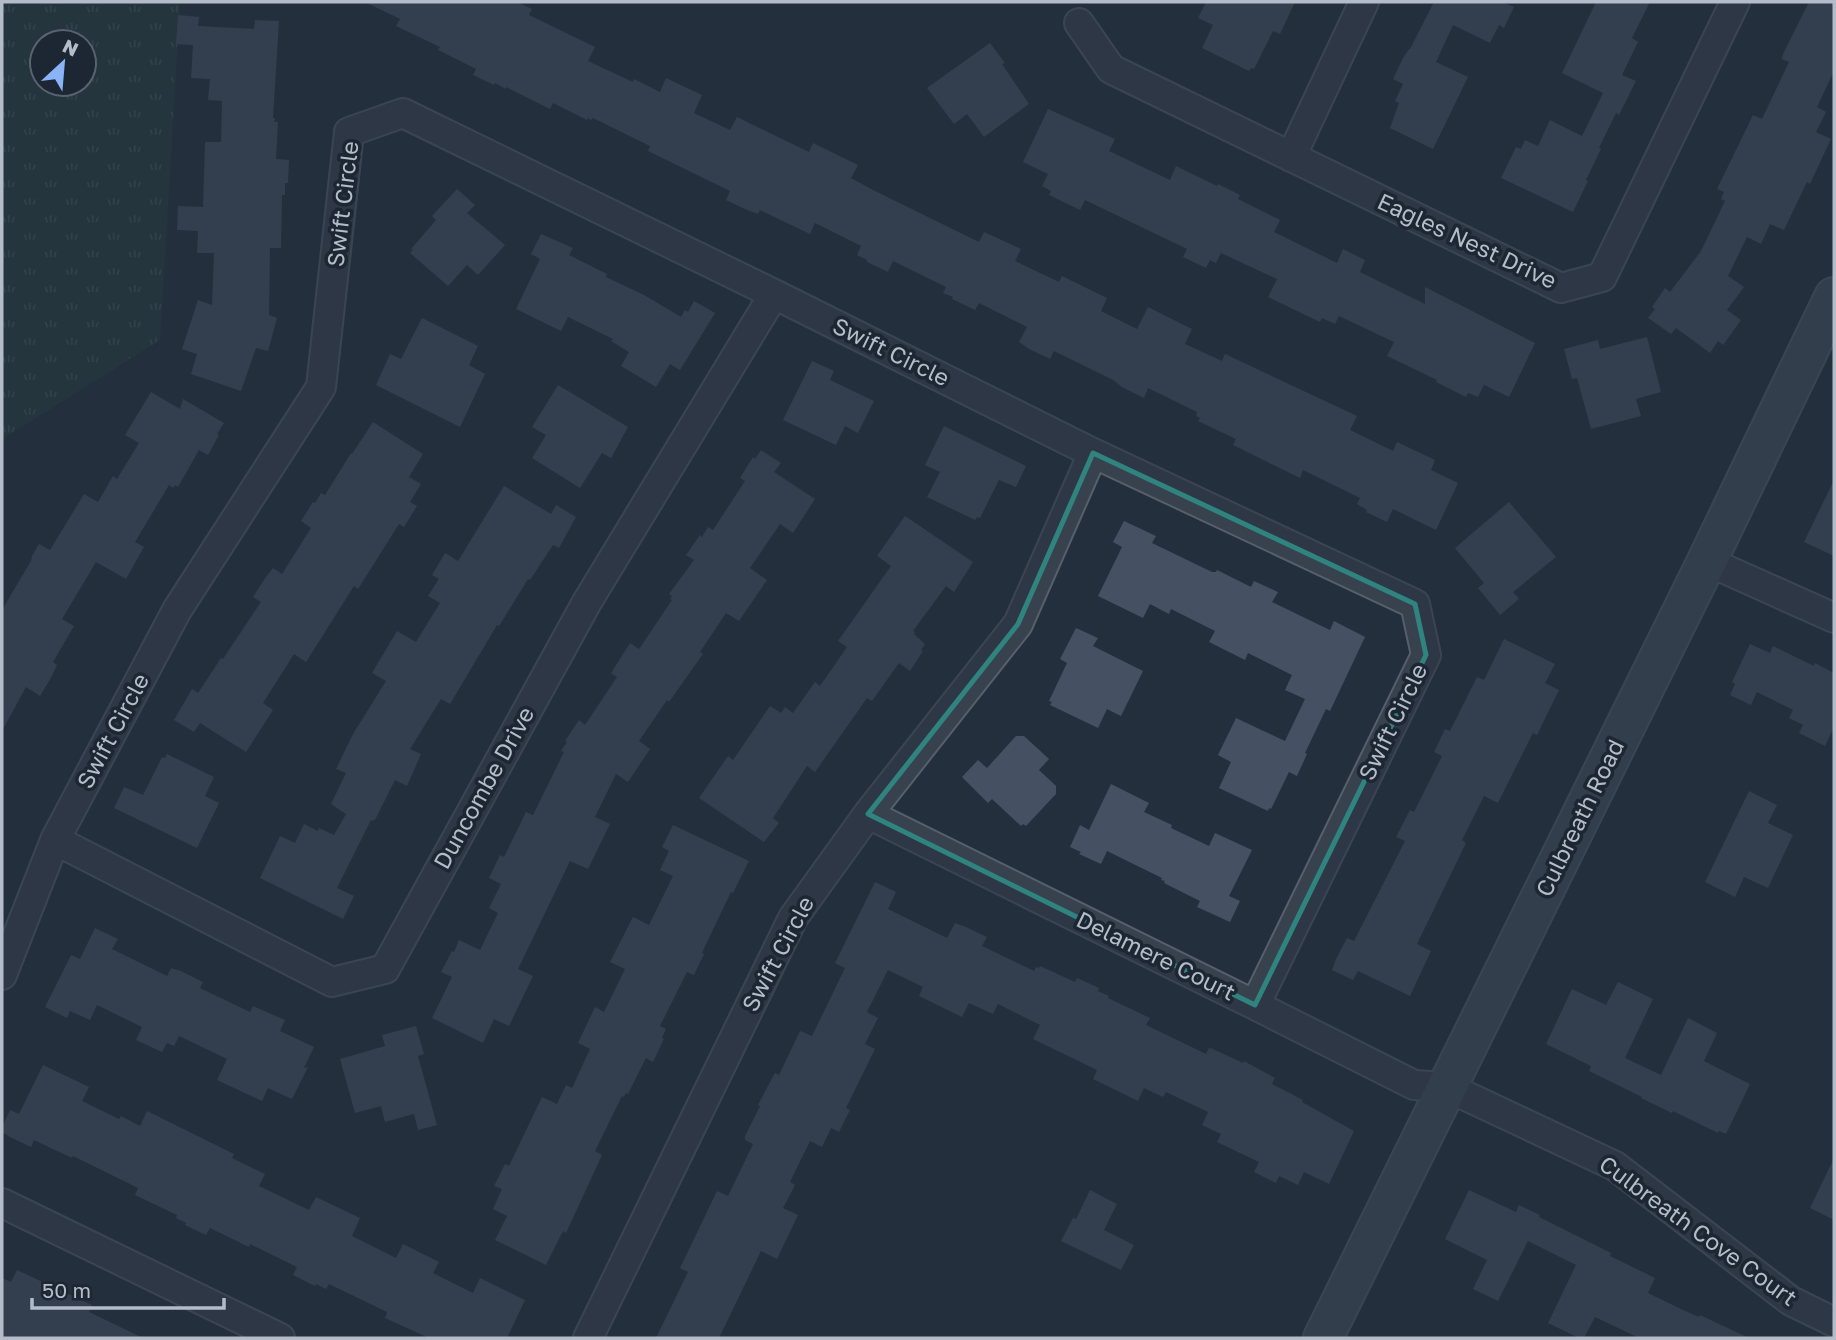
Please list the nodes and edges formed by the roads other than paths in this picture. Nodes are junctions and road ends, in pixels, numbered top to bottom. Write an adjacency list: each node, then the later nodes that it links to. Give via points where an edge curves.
1 (1364, 2): 4 (street)
2 (1735, 2): 4 (street, Eagles Nest Drive, via 1602,277 1561,288)
3 (1079, 23): 4 (street, Eagles Nest Drive, via 1111,69)
4 (1291, 157)
5 (774, 294): 7 (street, Swift Circle); 11 (street, Duncombe Drive, via 586,602 385,969 332,982); 11 (street, Swift Circle, via 403,113 349,132 321,387 177,610)
6 (1834, 298): 8 (street, Culbreath Road)
7 (1093, 453): 10 (street, Swift Circle, via 1018,624); 13 (street, Swift Circle, via 1415,604 1426,655)
8 (1707, 561): 9 (street); 14 (street, Culbreath Road)
9 (1834, 618)
10 (868, 814): 13 (street, Delamere Court); 18 (street, Swift Circle, via 793,918)
11 (55, 840): 12 (street, Swift Circle)
12 (2, 975)
13 (1255, 1004): 14 (street, Delamere Court, via 1414,1085)
14 (1447, 1087): 16 (street, Culbreath Cove Court, via 1615,1166 1791,1301); 19 (street, Culbreath Road)
15 (2, 1203): 17 (street)
16 (1834, 1322)
17 (281, 1338)
18 (588, 1338)
19 (1323, 1338)

